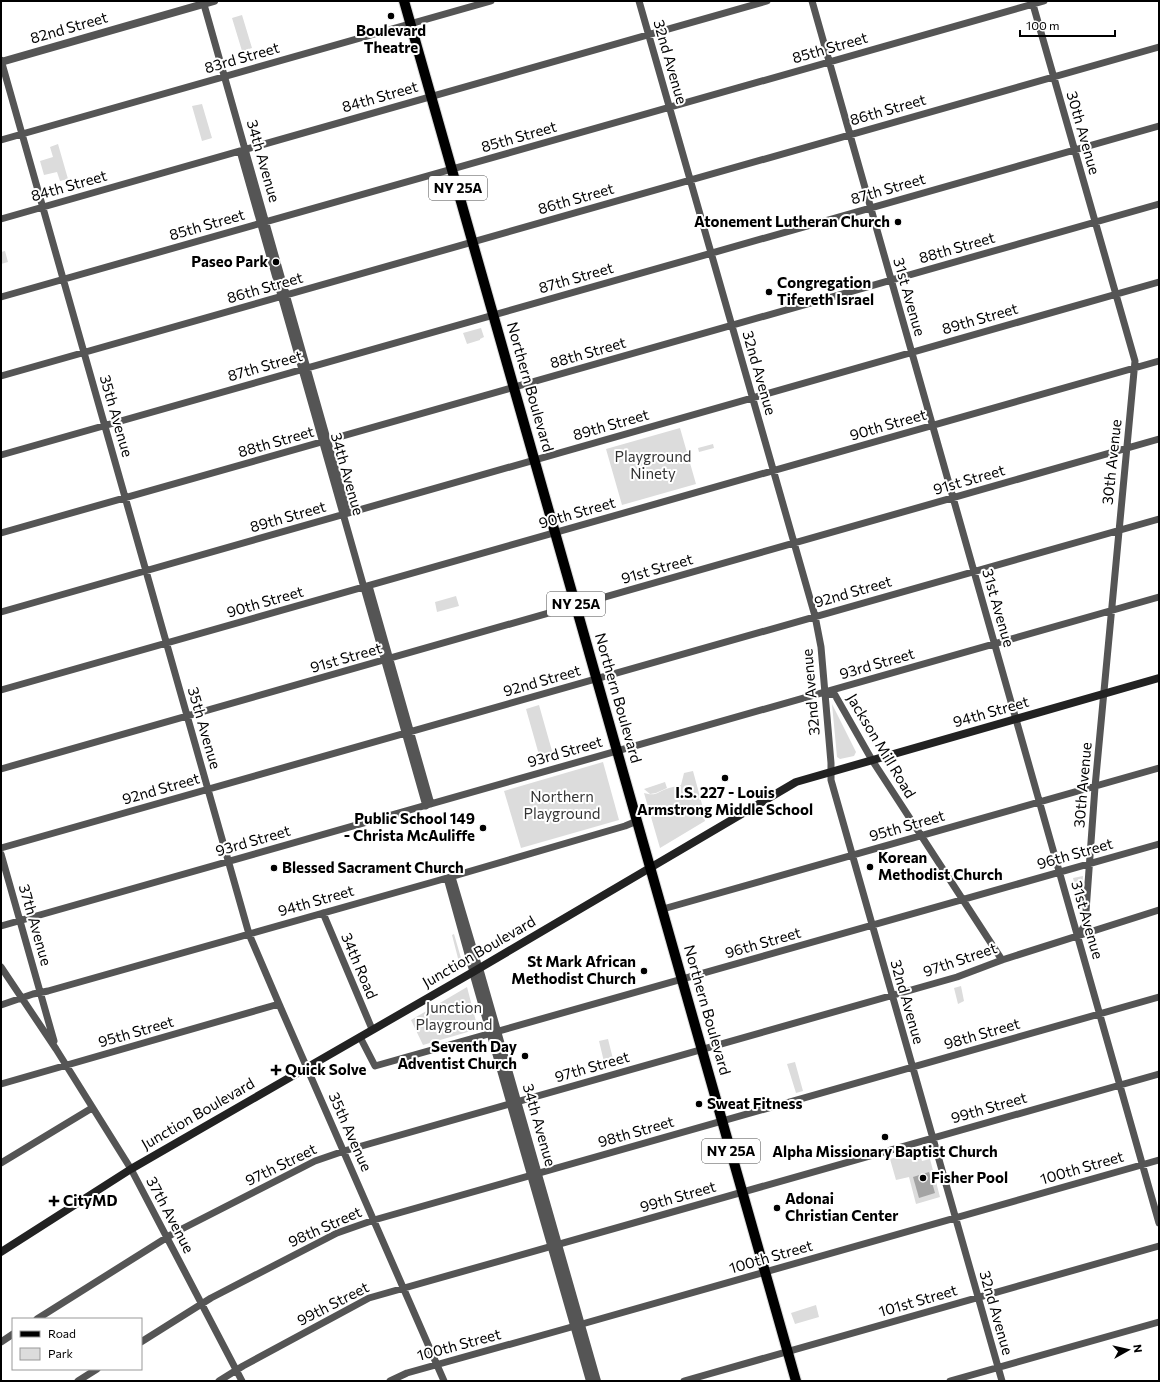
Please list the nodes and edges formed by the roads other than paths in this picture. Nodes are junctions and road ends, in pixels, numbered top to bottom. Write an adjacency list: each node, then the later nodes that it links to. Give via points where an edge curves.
1 (214, 1): 9 (street, 82nd Street)
2 (404, 1): 10 (main road, Northern Boulevard / NY 25A)
3 (490, 1): 10 (street, 83rd Street)
4 (639, 1): 11 (street, 32nd Avenue)
5 (767, 1): 11 (street, 84th Street)
6 (812, 1): 14 (street, 31st Avenue)
7 (1044, 1): 8 (street, 85th Street)
8 (1033, 2): 14 (street, 85th Street); 16 (street, 30th Avenue)
9 (201, 3): 13 (street, 82nd Street); 15 (street, 34th Avenue)
10 (411, 24): 15 (street, 83rd Street); 17 (main road, Northern Boulevard / NY 25A)
11 (649, 34): 17 (street, 84th Street); 18 (street, 32nd Avenue)
12 (1159, 47): 16 (street, 86th Street)
13 (1, 61): 20 (street, 35th Avenue)
14 (829, 62): 18 (street, 85th Street); 21 (street, 31st Avenue)
15 (225, 77): 20 (street, 83rd Street); 24 (street, 34th Avenue)
16 (1054, 77): 21 (street, 86th Street); 23 (street, 30th Avenue)
17 (431, 96): 24 (street, 84th Street); 25 (main road, Northern Boulevard / NY 25A)
18 (669, 107): 25 (street, 85th Street); 26 (street, 32nd Avenue)
19 (1159, 126): 23 (street, 87th Street)
20 (22, 134): 22 (street, 83rd Street); 28 (street, 35th Avenue)
21 (850, 135): 26 (street, 86th Street); 29 (street, 31st Avenue)
22 (1, 140)
23 (1074, 149): 29 (street, 87th Street); 31 (street, 30th Avenue)
24 (243, 150): 28 (street, 84th Street); 32 (street, 34th Avenue)
25 (452, 169): 32 (street, 85th Street); 33 (main road, Northern Boulevard / NY 25A)
26 (690, 180): 33 (street, 86th Street); 34 (street, 32nd Avenue)
27 (1159, 204): 31 (street, 88th Street)
28 (42, 207): 30 (street, 84th Street); 35 (street, 35th Avenue)
29 (870, 208): 34 (street, 87th Street); 36 (street, 31st Avenue)
30 (1, 219)
31 (1096, 222): 36 (street, 88th Street); 38 (street, 30th Avenue)
32 (263, 223): 35 (street, 85th Street); 39 (street, 34th Avenue)
33 (473, 242): 39 (street, 86th Street); 41 (main road, Northern Boulevard / NY 25A)
34 (711, 253): 41 (street, 87th Street); 42 (street, 32nd Avenue)
35 (63, 280): 40 (street, 85th Street); 43 (street, 35th Avenue)
36 (891, 280): 42 (street, 88th Street); 44 (street, 31st Avenue)
37 (1159, 282): 38 (street, 89th Street)
38 (1116, 294): 44 (street, 89th Street); 46 (street, 30th Avenue)
39 (284, 296): 43 (street, 86th Street); 47 (street, 34th Avenue)
40 (1, 298)
41 (494, 315): 47 (street, 87th Street); 49 (main road, Northern Boulevard / NY 25A)
42 (732, 326): 49 (street, 88th Street); 50 (street, 32nd Avenue)
43 (84, 352): 48 (street, 86th Street); 51 (street, 35th Avenue)
44 (912, 352): 50 (street, 89th Street); 52 (street, 31st Avenue)
45 (1159, 361): 46 (street, 90th Street)
46 (1135, 368): 52 (street, 90th Street); 55 (street, 30th Avenue)
47 (305, 369): 51 (street, 87th Street); 54 (street, 34th Avenue)
48 (1, 376)
49 (514, 387): 54 (street, 88th Street); 57 (main road, Northern Boulevard / NY 25A)
50 (752, 398): 57 (street, 89th Street); 58 (street, 32nd Avenue)
51 (106, 425): 56 (street, 87th Street); 59 (street, 35th Avenue)
52 (932, 426): 58 (street, 90th Street); 60 (street, 31st Avenue)
53 (1159, 439): 55 (street, 91st Street)
54 (326, 441): 59 (street, 88th Street); 61 (street, 34th Avenue)
55 (1127, 448): 60 (street, 91st Street); 63 (street, 30th Avenue)
56 (1, 455)
57 (535, 460): 61 (street, 89th Street); 65 (main road, Northern Boulevard / NY 25A)
58 (773, 471): 65 (street, 90th Street); 66 (street, 32nd Avenue)
59 (125, 498): 64 (street, 88th Street); 67 (street, 35th Avenue)
60 (953, 498): 66 (street, 91st Street); 68 (street, 31st Avenue)
61 (346, 514): 67 (street, 89th Street); 69 (street, 34th Avenue)
62 (1159, 519): 63 (street, 92nd Street)
63 (1119, 530): 68 (street, 92nd Street); 72 (street, 30th Avenue)
64 (1, 533)
65 (556, 533): 69 (street, 90th Street); 71 (main road, Northern Boulevard / NY 25A)
66 (794, 544): 71 (street, 91st Street); 74 (street, 32nd Avenue)
67 (146, 570): 73 (street, 89th Street); 75 (street, 35th Avenue)
68 (974, 571): 74 (street, 92nd Street); 76 (street, 31st Avenue)
69 (367, 586): 75 (street, 90th Street); 77 (street, 34th Avenue)
70 (1159, 597): 72 (street, 93rd Street)
71 (576, 605): 77 (street, 91st Street); 79 (main road, Northern Boulevard / NY 25A)
72 (1111, 611): 76 (street, 93rd Street); 82 (street, 30th Avenue)
73 (1, 612)
74 (815, 616): 79 (street, 92nd Street); 81 (street, 32nd Avenue, via 821,647)
75 (166, 643): 80 (street, 90th Street); 83 (street, 35th Avenue)
76 (994, 644): 81 (street, 93rd Street); 84 (street, 31st Avenue)
77 (387, 659): 83 (street, 91st Street); 85 (street, 34th Avenue)
78 (1159, 678): 82 (main road, 94th Street)
79 (597, 679): 85 (street, 92nd Street); 86 (main road, Northern Boulevard / NY 25A)
80 (1, 690)
81 (824, 692): 86 (street, 93rd Street); 87 (street, Jackson Mill Road, via 835,695); 90 (street, 32nd Avenue)
82 (1104, 694): 84 (main road, 94th Street); 91 (street, 30th Avenue)
83 (187, 716): 89 (street, 91st Street); 92 (street, 35th Avenue)
84 (1016, 719): 87 (main road, 94th Street); 93 (street, 31st Avenue)
85 (408, 732): 92 (street, 92nd Street); 94 (street, 34th Avenue)
86 (618, 751): 94 (street, 93rd Street); 95 (main road, Northern Boulevard / NY 25A)
87 (872, 760): 90 (main road, 94th Street); 96 (street, Jackson Mill Road)
88 (1159, 768): 91 (street, 95th Street)
89 (1, 769)
90 (831, 772): 100 (street, 32nd Avenue, via 838,809); 103 (main road, Junction Boulevard, via 796,782)
91 (1095, 787): 93 (street, 95th Street); 102 (street, 30th Avenue)
92 (208, 789): 98 (street, 92nd Street); 101 (street, 35th Avenue)
93 (1040, 802): 96 (street, 95th Street); 104 (street, 31st Avenue)
94 (429, 805): 101 (street, 93rd Street)
95 (638, 821): 103 (main road, Northern Boulevard / NY 25A); 105 (street, 94th Street)
96 (921, 836): 100 (street, 95th Street); 106 (street, Jackson Mill Road)
97 (1159, 844): 102 (street, 96th Street)
98 (1, 848)
99 (1, 854): 110 (street, 37th Avenue)
100 (852, 856): 107 (street, 95th Street); 112 (street, 32nd Avenue)
101 (228, 862): 110 (street, 93rd Street); 113 (street, 35th Avenue)
102 (1090, 864): 104 (street, 96th Street); 114 (street, 30th Avenue, via 1085,925)
103 (651, 868): 107 (main road, Northern Boulevard / NY 25A); 117 (main road, Junction Boulevard)
104 (1059, 872): 106 (street, 96th Street); 114 (street, 31st Avenue)
105 (449, 878): 109 (street, 94th Street); 117 (street, 34th Avenue)
106 (962, 900): 112 (street, 96th Street); 115 (street, Jackson Mill Road)
107 (663, 910): 118 (main road, Northern Boulevard / NY 25A)
108 (1159, 910): 114 (street, 97th Street)
109 (322, 913): 113 (street, 94th Street); 126 (street, 34th Road)
110 (20, 921): 111 (street, 93rd Street); 119 (street, 37th Avenue)
111 (1, 926)
112 (872, 926): 118 (street, 96th Street); 120 (street, 32nd Avenue)
113 (250, 934): 119 (street, 94th Street); 123 (street, 35th Avenue)
114 (1078, 936): 115 (street, 97th Street); 125 (street, 31st Avenue)
115 (1002, 960): 120 (street, 97th Street, via 957,977)
116 (1, 967): 122 (street)
117 (476, 970): 126 (main road, Junction Boulevard); 127 (street, 34th Avenue)
118 (682, 979): 127 (street, 96th Street); 130 (main road, Northern Boulevard / NY 25A)
119 (40, 993): 122 (street, 94th Street); 129 (street, 37th Avenue)
120 (892, 996): 130 (street, 97th Street); 133 (street, 32nd Avenue)
121 (1159, 997): 125 (street, 98th Street)
122 (22, 998): 124 (street, 94th Street); 129 (street)
123 (279, 1004): 131 (street, 95th Street); 132 (street, 35th Avenue)
124 (1, 1005)
125 (1100, 1014): 133 (street, 98th Street); 136 (street, 31st Avenue)
126 (372, 1029): 128 (main road, Junction Boulevard)
127 (495, 1033): 128 (street, 96th Street, via 375,1066); 137 (street, 34th Avenue)
128 (360, 1037): 132 (main road, Junction Boulevard)
129 (56, 1049): 131 (street, 37th Avenue)
130 (702, 1049): 137 (street, 97th Street); 139 (main road, Northern Boulevard / NY 25A)
131 (66, 1066): 135 (street, 95th Street); 138 (street, 37th Avenue)
132 (307, 1067): 141 (street, 35th Avenue); 145 (main road, Junction Boulevard)
133 (912, 1067): 139 (street, 98th Street); 140 (street, 32nd Avenue)
134 (1159, 1074): 136 (street, 99th Street)
135 (1, 1084)
136 (1120, 1085): 140 (street, 99th Street); 144 (street, 31st Avenue)
137 (514, 1103): 141 (street, 97th Street); 146 (street, 34th Avenue)
138 (92, 1108): 143 (street); 145 (street, 37th Avenue)
139 (723, 1121): 146 (street, 98th Street); 147 (main road, Northern Boulevard / NY 25A)
140 (933, 1138): 147 (street, 99th Street); 148 (street, 32nd Avenue)
141 (344, 1151): 149 (street, 35th Avenue); 151 (street, 97th Street, via 315,1161)
142 (1159, 1160): 144 (street, 100th Street)
143 (1, 1163)
144 (1142, 1164): 148 (street, 100th Street); 150 (street, 31st Avenue)
145 (131, 1169): 151 (street, 37th Avenue); 154 (main road, Junction Boulevard)
146 (535, 1174): 149 (street, 98th Street); 152 (street, 34th Avenue)
147 (743, 1192): 152 (street, 99th Street); 155 (main road, Northern Boulevard / NY 25A)
148 (955, 1218): 155 (street, 100th Street); 157 (street, 32nd Avenue)
149 (374, 1220): 156 (street, 35th Avenue); 158 (street, 98th Street, via 337,1233)
150 (1159, 1223)
151 (167, 1237): 158 (street, 37th Avenue); 159 (street, 97th Street)
152 (555, 1246): 156 (street, 99th Street); 161 (street, 34th Avenue)
153 (1159, 1246): 157 (street, 101st Street)
154 (1, 1252)
155 (765, 1272): 161 (street, 100th Street); 165 (main road, Northern Boulevard / NY 25A)
156 (404, 1288): 166 (street, 35th Avenue); 169 (street, 99th Street, via 369,1298)
157 (978, 1297): 165 (street, 101st Street); 167 (street, 32nd Avenue)
158 (202, 1304): 163 (street, 98th Street); 169 (street, 37th Avenue)
159 (39, 1318)
160 (1159, 1322): 167 (street)
161 (577, 1326): 166 (street, 100th Street); 175 (street, 34th Avenue); 176 (street, 34th Avenue)
162 (12, 1335): 164 (street)
163 (142, 1341)
164 (1, 1342)
165 (788, 1351): 177 (street, 101st Street); 178 (main road, Northern Boulevard / NY 25A)
166 (437, 1365): 173 (street, 100th Street, via 407,1373); 174 (street, 35th Avenue)
167 (998, 1367): 179 (street); 180 (street, 32nd Avenue)
168 (95, 1370): 170 (street)
169 (237, 1370): 171 (street, 99th Street); 172 (street, 37th Avenue)
170 (78, 1381)
171 (219, 1381)
172 (242, 1381)
173 (390, 1381)
174 (444, 1381)
175 (590, 1381)
176 (597, 1381)
177 (684, 1381)
178 (796, 1381)
179 (950, 1381)
180 (1002, 1381)

